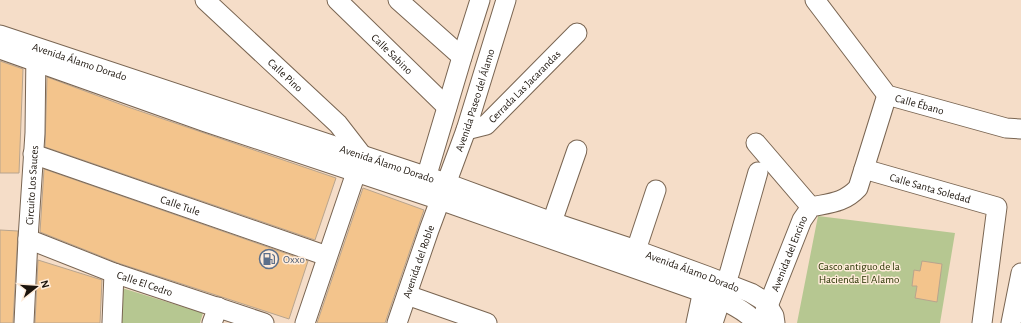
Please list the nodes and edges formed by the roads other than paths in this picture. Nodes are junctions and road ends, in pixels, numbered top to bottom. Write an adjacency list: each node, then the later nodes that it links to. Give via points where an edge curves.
1 (205, 0): 19 (street, Calle Pino, via 338,124)
2 (337, 0): 13 (street, Calle Sabino)
3 (398, 0): 11 (street)
4 (480, 0): 11 (street, Avenida Paseo del Álamo)
5 (506, 0): 15 (street, Avenida Paseo del Álamo)
6 (815, 0): 12 (street, Calle Ébano)
7 (577, 33): 15 (street, Cerrada Las Jacarandas, via 486,125)
8 (0, 35): 10 (street, Avenida Álamo Dorado)
9 (0, 49): 10 (street, Avenida Álamo Dorado)
10 (36, 55): 18 (street, Circuito Los Sauces); 19 (street, Avenida Álamo Dorado)
11 (462, 57): 13 (street, Avenida Paseo del Álamo)
12 (887, 95): 14 (street, Calle Ébano, via 1006,128); 20 (street, Avenida del Encino)
13 (447, 106): 22 (street, Avenida Paseo del Álamo)
14 (1021, 129)
15 (466, 130): 24 (street, Avenida Paseo del Álamo)
16 (756, 143): 25 (street)
17 (577, 150): 26 (street)
18 (33, 154): 27 (street, Circuito Los Sauces); 29 (street, Calle Tule)
19 (359, 163): 22 (street, Avenida Álamo Dorado); 29 (street)
20 (864, 169): 25 (street, Avenida del Encino, via 858,188 850,196 841,201); 46 (street, Calle Santa Soledad, via 997,207)
21 (758, 172): 33 (street)
22 (424, 185): 24 (street, Avenida Álamo Dorado)
23 (656, 190): 28 (street)
24 (443, 191): 26 (street, Avenida Álamo Dorado); 32 (street, Avenida Álamo Dorado); 34 (street, Avenida del Roble)
25 (811, 207): 36 (street, Avenida del Encino, via 802,220)
26 (552, 222): 28 (street, Avenida Álamo Dorado)
27 (28, 239): 30 (street, Calle El Cedro); 37 (street, Circuito Los Sauces)
28 (636, 250): 32 (street, Avenida Álamo Dorado)
29 (327, 256): 40 (street)
30 (114, 273): 35 (street, Calle El Cedro); 38 (street)
31 (1021, 273): 47 (street)
32 (704, 284): 33 (street, Avenida Álamo Dorado); 43 (street)
33 (724, 292): 36 (street, Avenida Álamo Dorado, via 751,293 761,299); 44 (street); 45 (street, Avenida Álamo Dorado)
34 (407, 295): 41 (street, Avenida del Roble); 42 (street)
35 (215, 315): 39 (street, Calle El Cedro)
36 (772, 315): 45 (street, Avenida del Encino)
37 (24, 323)
38 (112, 323)
39 (264, 323)
40 (305, 323)
41 (397, 323)
42 (487, 323)
43 (696, 323)
44 (714, 323)
45 (757, 323)
46 (982, 323)
47 (1011, 323)

